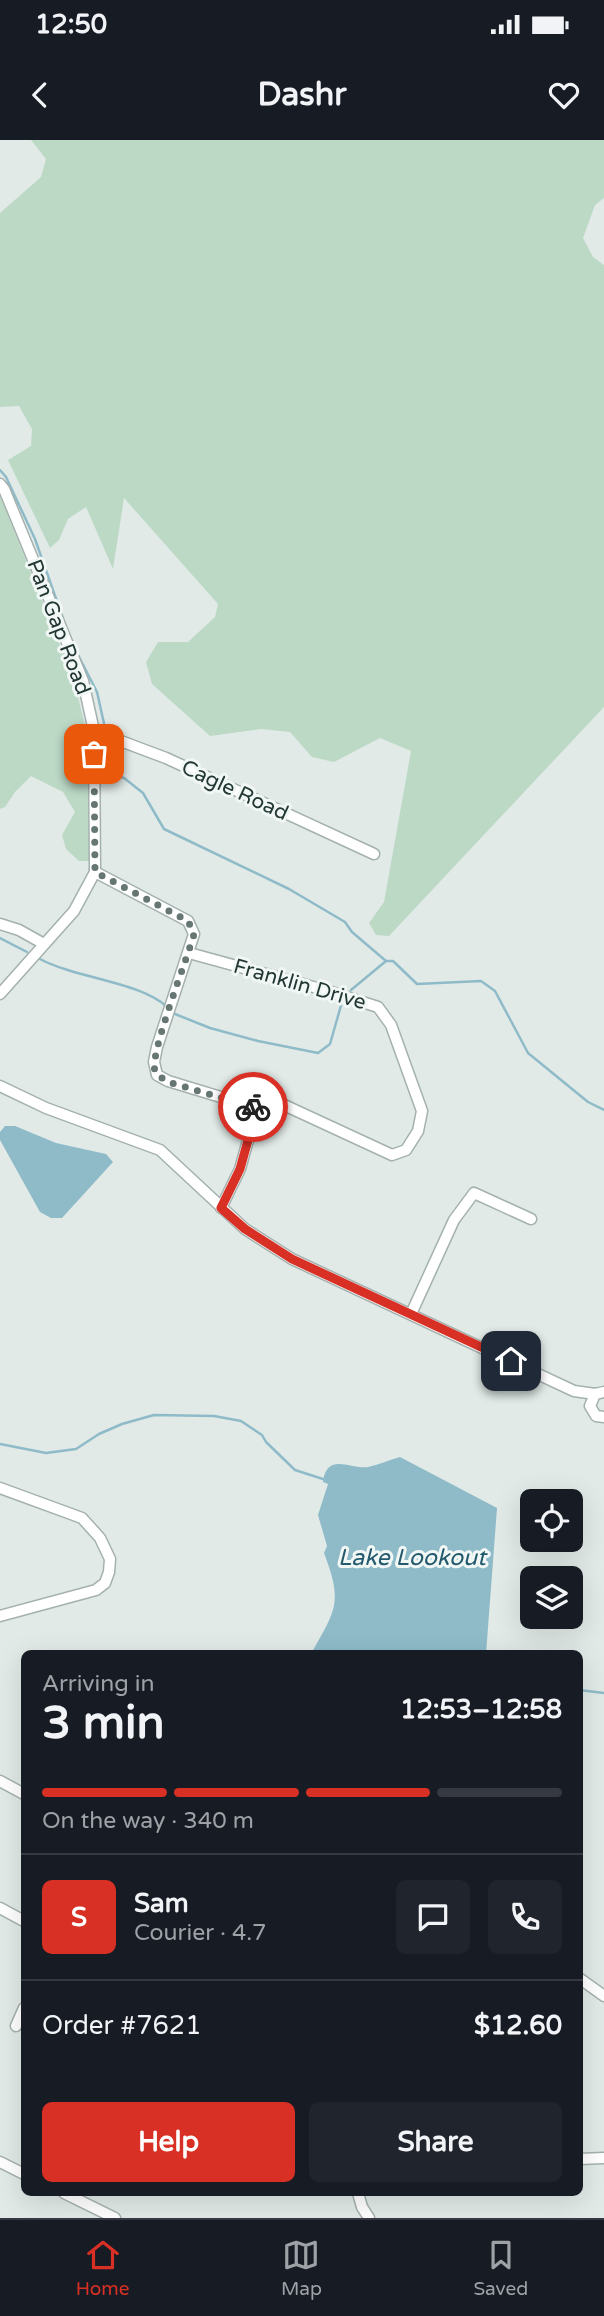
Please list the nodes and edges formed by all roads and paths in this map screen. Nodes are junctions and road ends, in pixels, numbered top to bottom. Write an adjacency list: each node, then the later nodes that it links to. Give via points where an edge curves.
1 (0, 484): 2 (street, Pan Gap Road, via 83,681)
2 (94, 731): 3 (street, Cagle Road, via 166,758); 4 (street, Pan Gap Road)
3 (374, 854)
4 (95, 872): 6 (street, Pan Gap Road, via 74,911); 7 (street, via 188,921 194,934)
5 (0, 924): 6 (street)
6 (44, 944): 8 (street, Pan Gap Road)
7 (189, 953): 10 (street, via 157,1047 155,1071 168,1082); 10 (street, Franklin Drive, via 378,1007 391,1025 422,1111 418,1132 407,1150 392,1155 284,1105)
8 (0, 994)
9 (0, 1086): 11 (street, via 159,1150)
10 (257, 1108): 11 (street, via 240,1169)
11 (221, 1208): 13 (street, via 292,1259)
12 (531, 1219): 13 (street, via 474,1193 454,1220)
13 (411, 1314): 14 (street)
14 (574, 1391): 15 (street); 16 (street)
15 (601, 1392): 16 (street)
16 (590, 1406): 17 (street, via 596,1416)
17 (604, 1417)
18 (0, 1488): 19 (street, via 82,1518 100,1538 110,1559 110,1573 96,1590)
19 (0, 1616)
20 (0, 1781): 21 (street)
21 (21, 1792)
22 (0, 1908): 23 (street)
23 (21, 1919)
24 (583, 1981): 25 (street)
25 (604, 1996)
26 (21, 2015): 27 (street)
27 (16, 2026)
28 (604, 2158): 29 (street)
29 (583, 2159)
30 (0, 2162): 31 (street)
31 (21, 2172)
32 (70, 2196): 34 (street)
33 (359, 2196): 35 (street)
34 (115, 2218)
35 (369, 2218)

